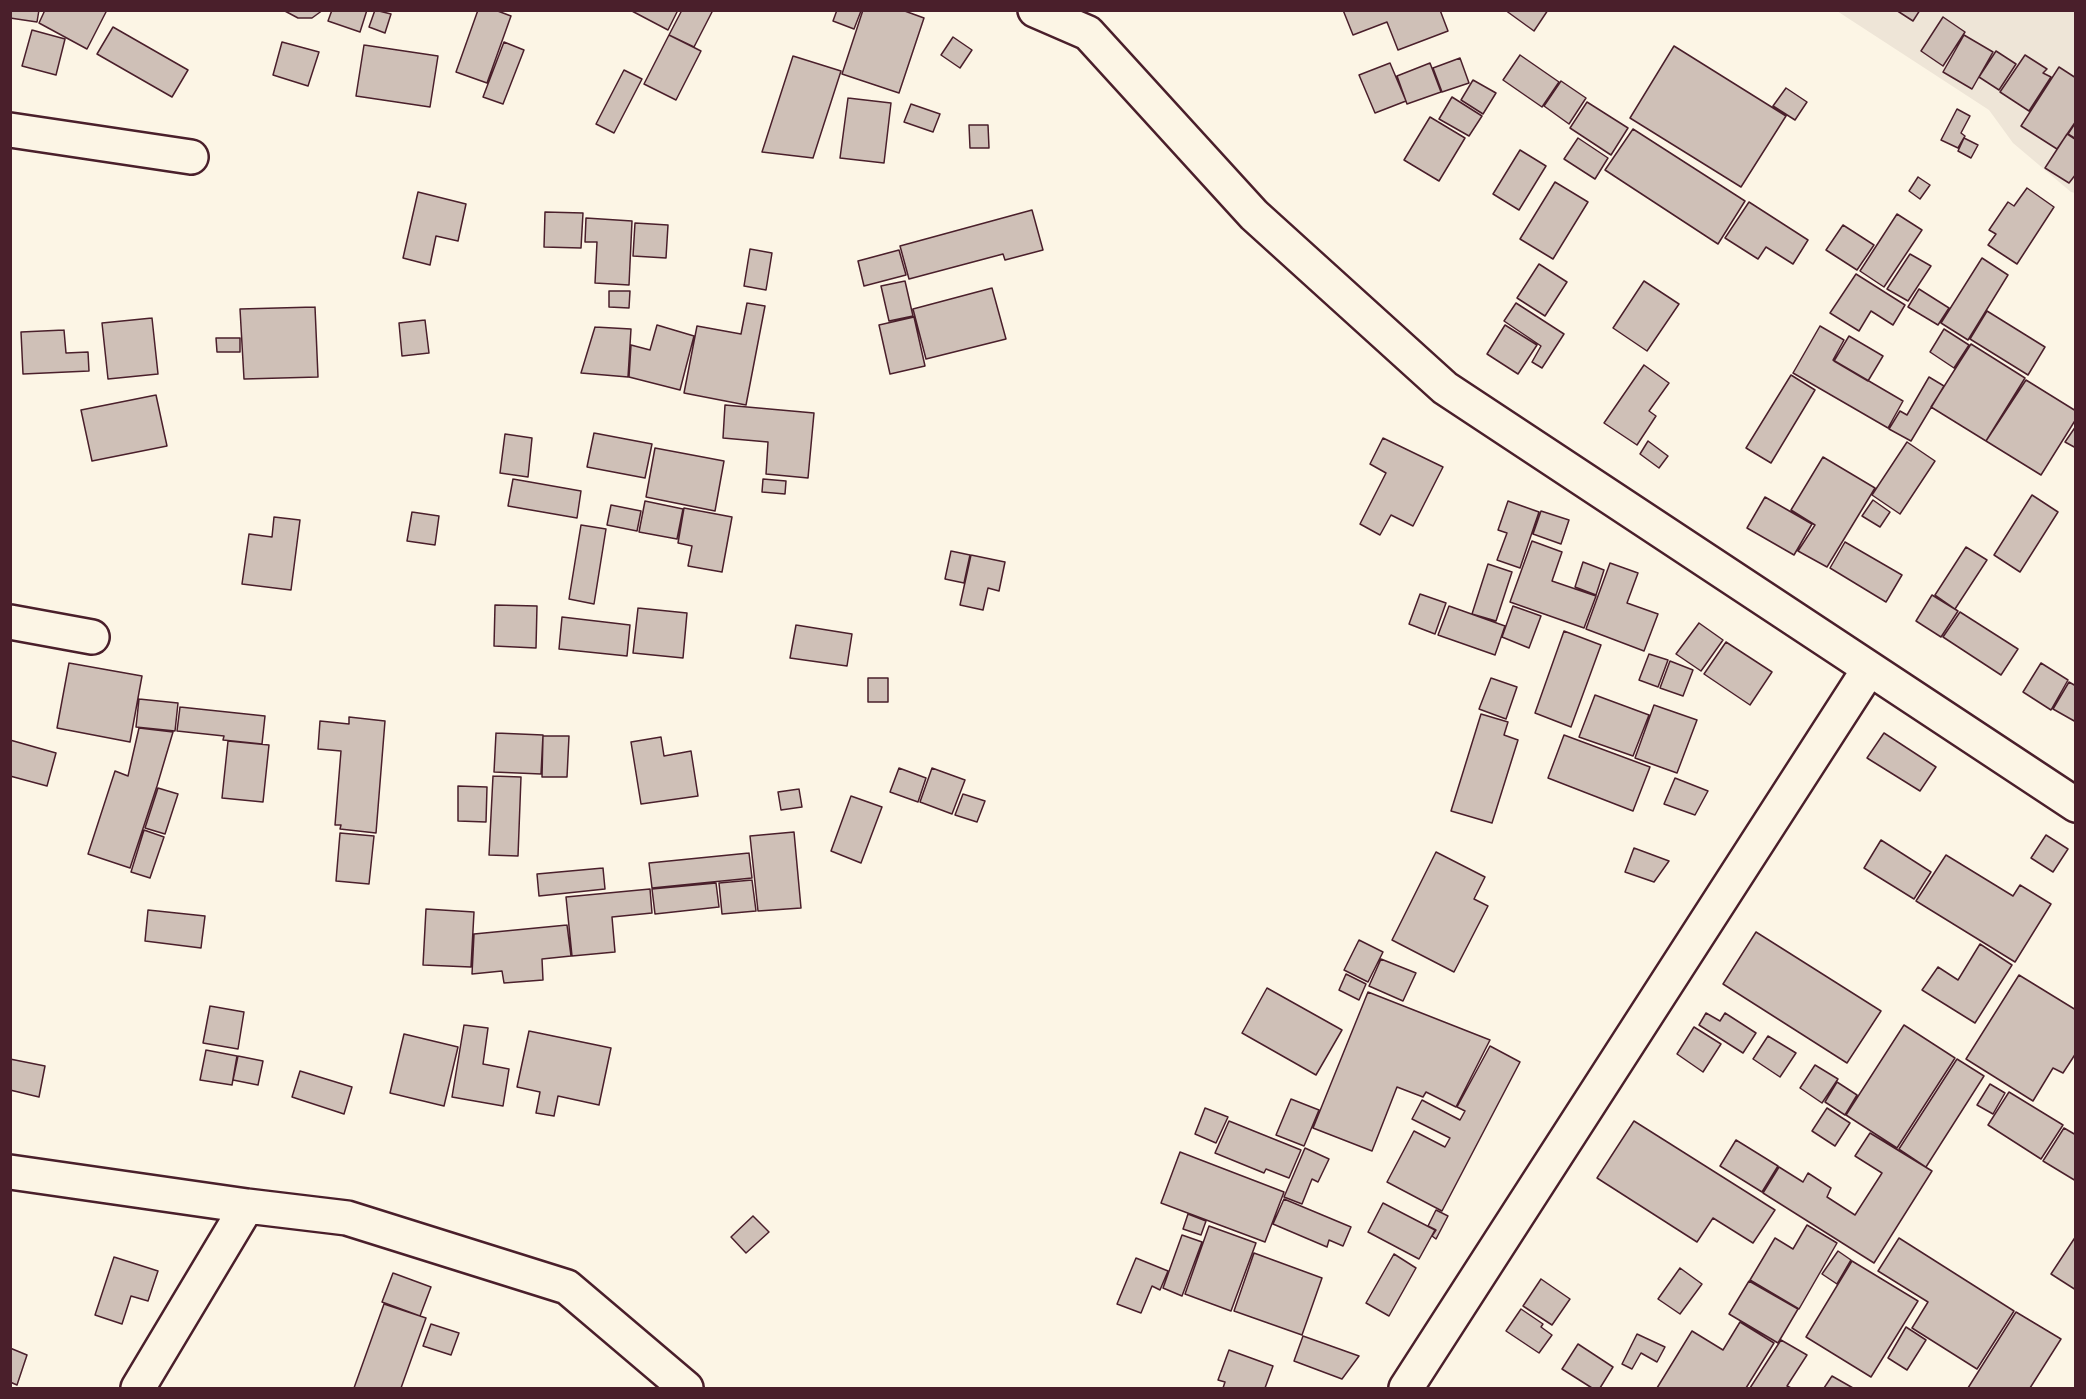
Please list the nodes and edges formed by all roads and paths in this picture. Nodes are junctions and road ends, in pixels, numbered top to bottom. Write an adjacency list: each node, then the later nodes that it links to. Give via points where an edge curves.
1 (1035, 10): 6 (street, via 1088,33 1254,215 1445,388)
2 (10, 130): 3 (street)
3 (191, 157)
4 (10, 622): 5 (street)
5 (92, 637)
6 (1869, 669): 7 (street); 12 (street)
7 (2076, 805)
8 (10, 1172): 9 (street)
9 (247, 1206): 10 (street); 11 (street, via 347,1218 567,1287)
10 (138, 1389)
11 (686, 1389)
12 (1406, 1389)

